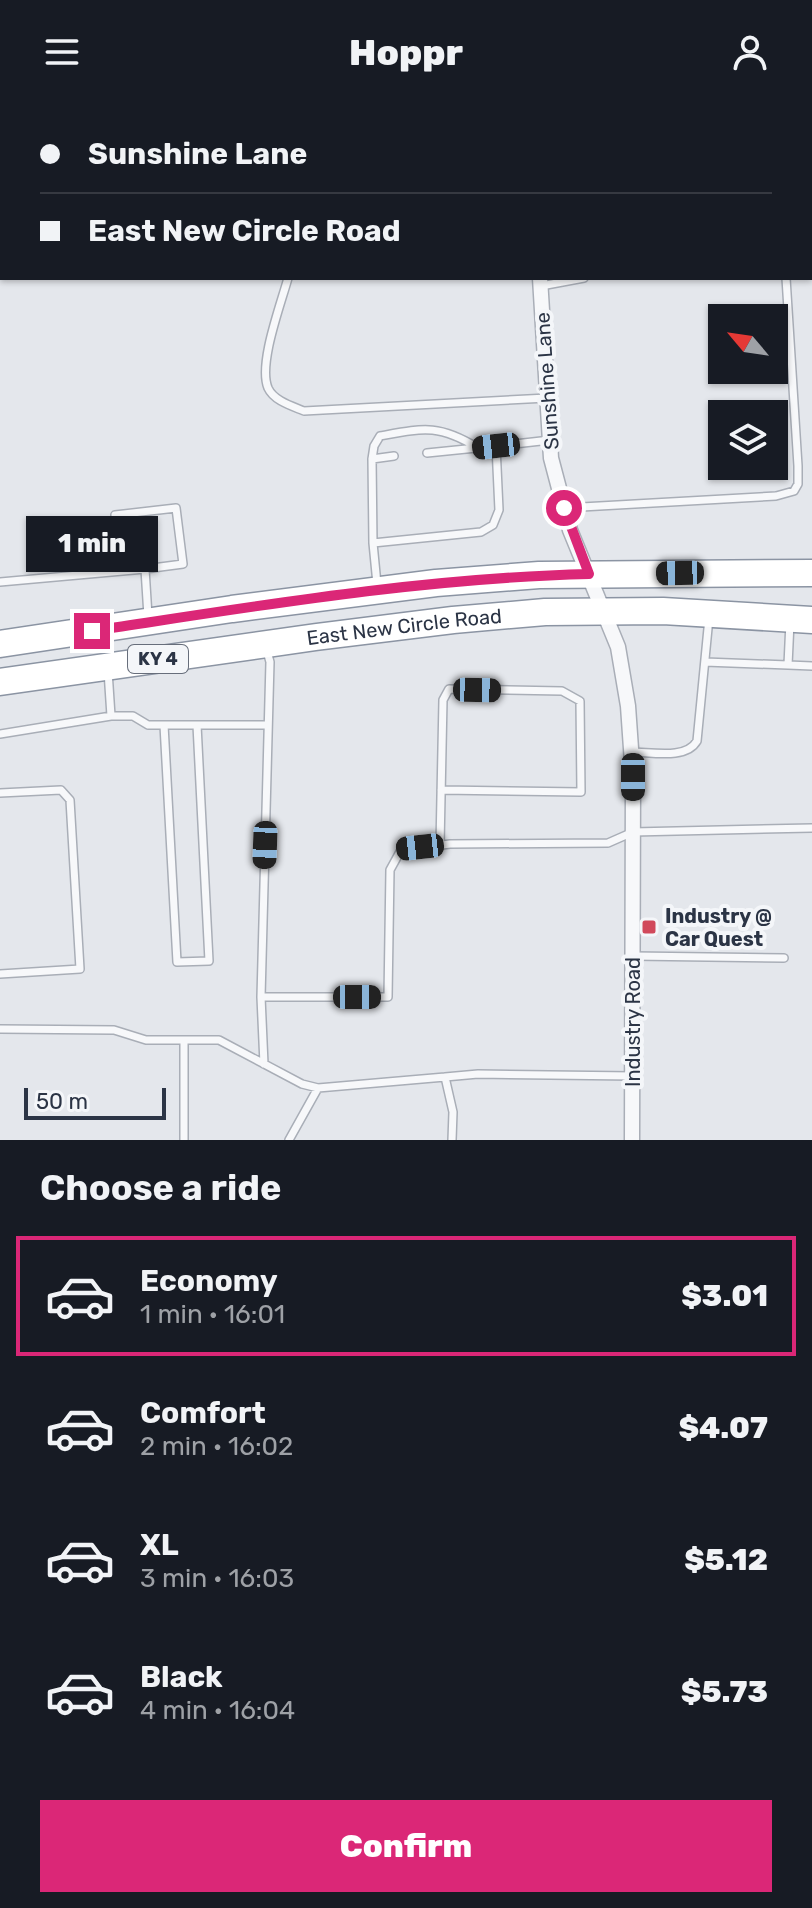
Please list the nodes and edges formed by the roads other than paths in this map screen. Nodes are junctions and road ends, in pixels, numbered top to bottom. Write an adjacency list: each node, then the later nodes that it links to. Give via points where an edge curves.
1 (287, 280): 5 (lane, via 265,367 269,389 284,403 304,411)
2 (562, 280): 4 (lane)
3 (786, 280): 12 (lane, via 798,466 794,491)
4 (540, 282): 5 (street, Sunshine Lane)
5 (547, 398): 6 (street, Sunshine Lane)
6 (550, 440): 7 (lane); 12 (street, Sunshine Lane)
7 (496, 446): 8 (lane); 14 (lane, via 499,510 493,525 481,532)
8 (478, 448): 9 (lane); 11 (lane, via 455,434 418,429 380,436)
9 (427, 453)
10 (394, 456): 11 (lane)
11 (372, 459): 14 (lane)
12 (564, 508): 17 (street, Sunshine Lane)
13 (115, 515): 15 (lane, via 176,508 183,564)
14 (373, 543): 19 (lane)
15 (145, 569): 18 (lane); 23 (lane)
16 (812, 573): 17 (highway, East New Circle Road / KY 4)
17 (589, 574): 19 (highway, East New Circle Road / KY 4); 20 (street, Industry Road)
18 (0, 582)
19 (378, 591): 23 (highway, East New Circle Road / KY 4)
20 (604, 613): 21 (highway, East New Circle Road / KY 4); 25 (highway, East New Circle Road / KY 4, via 453,620); 36 (street, Industry Road, via 624,673)
21 (709, 614): 22 (highway, East New Circle Road / KY 4); 26 (lane)
22 (801, 619): 27 (lane)
23 (149, 622): 24 (highway, East New Circle Road / KY 4)
24 (0, 644)
25 (266, 644): 29 (highway, East New Circle Road / KY 4); 34 (lane)
26 (705, 662): 27 (lane); 36 (lane, via 693,748 680,753)
27 (788, 665): 28 (lane)
28 (812, 666)
29 (108, 667): 30 (highway, East New Circle Road / KY 4); 31 (lane)
30 (0, 682)
31 (111, 716): 32 (lane); 35 (lane)
32 (164, 725): 33 (lane); 33 (lane, via 177,962 209,961)
33 (197, 725): 34 (lane)
34 (268, 725): 45 (lane)
35 (0, 734)
36 (632, 752): 40 (street, Industry Road)
37 (441, 790): 37 (lane, via 443,700 449,689 562,691 580,701 581,792); 41 (lane)
38 (0, 793): 44 (lane, via 61,790 70,800 80,969)
39 (812, 828): 40 (lane)
40 (633, 832): 41 (lane, via 608,843); 42 (street, Industry Road)
41 (440, 845): 45 (lane, via 401,850 390,870 388,997)
42 (633, 956): 43 (lane); 49 (street, Industry Road)
43 (784, 958)
44 (0, 974)
45 (261, 997): 48 (lane)
46 (0, 1029): 47 (lane, via 114,1030 146,1040)
47 (184, 1040): 48 (lane, via 219,1040); 52 (lane)
48 (264, 1064): 51 (lane)
49 (633, 1076): 50 (lane); 55 (street, Industry Road)
50 (445, 1077): 51 (lane); 54 (lane, via 453,1112)
51 (318, 1088): 53 (lane)
52 (184, 1140)
53 (289, 1140)
54 (452, 1140)
55 (632, 1140)

